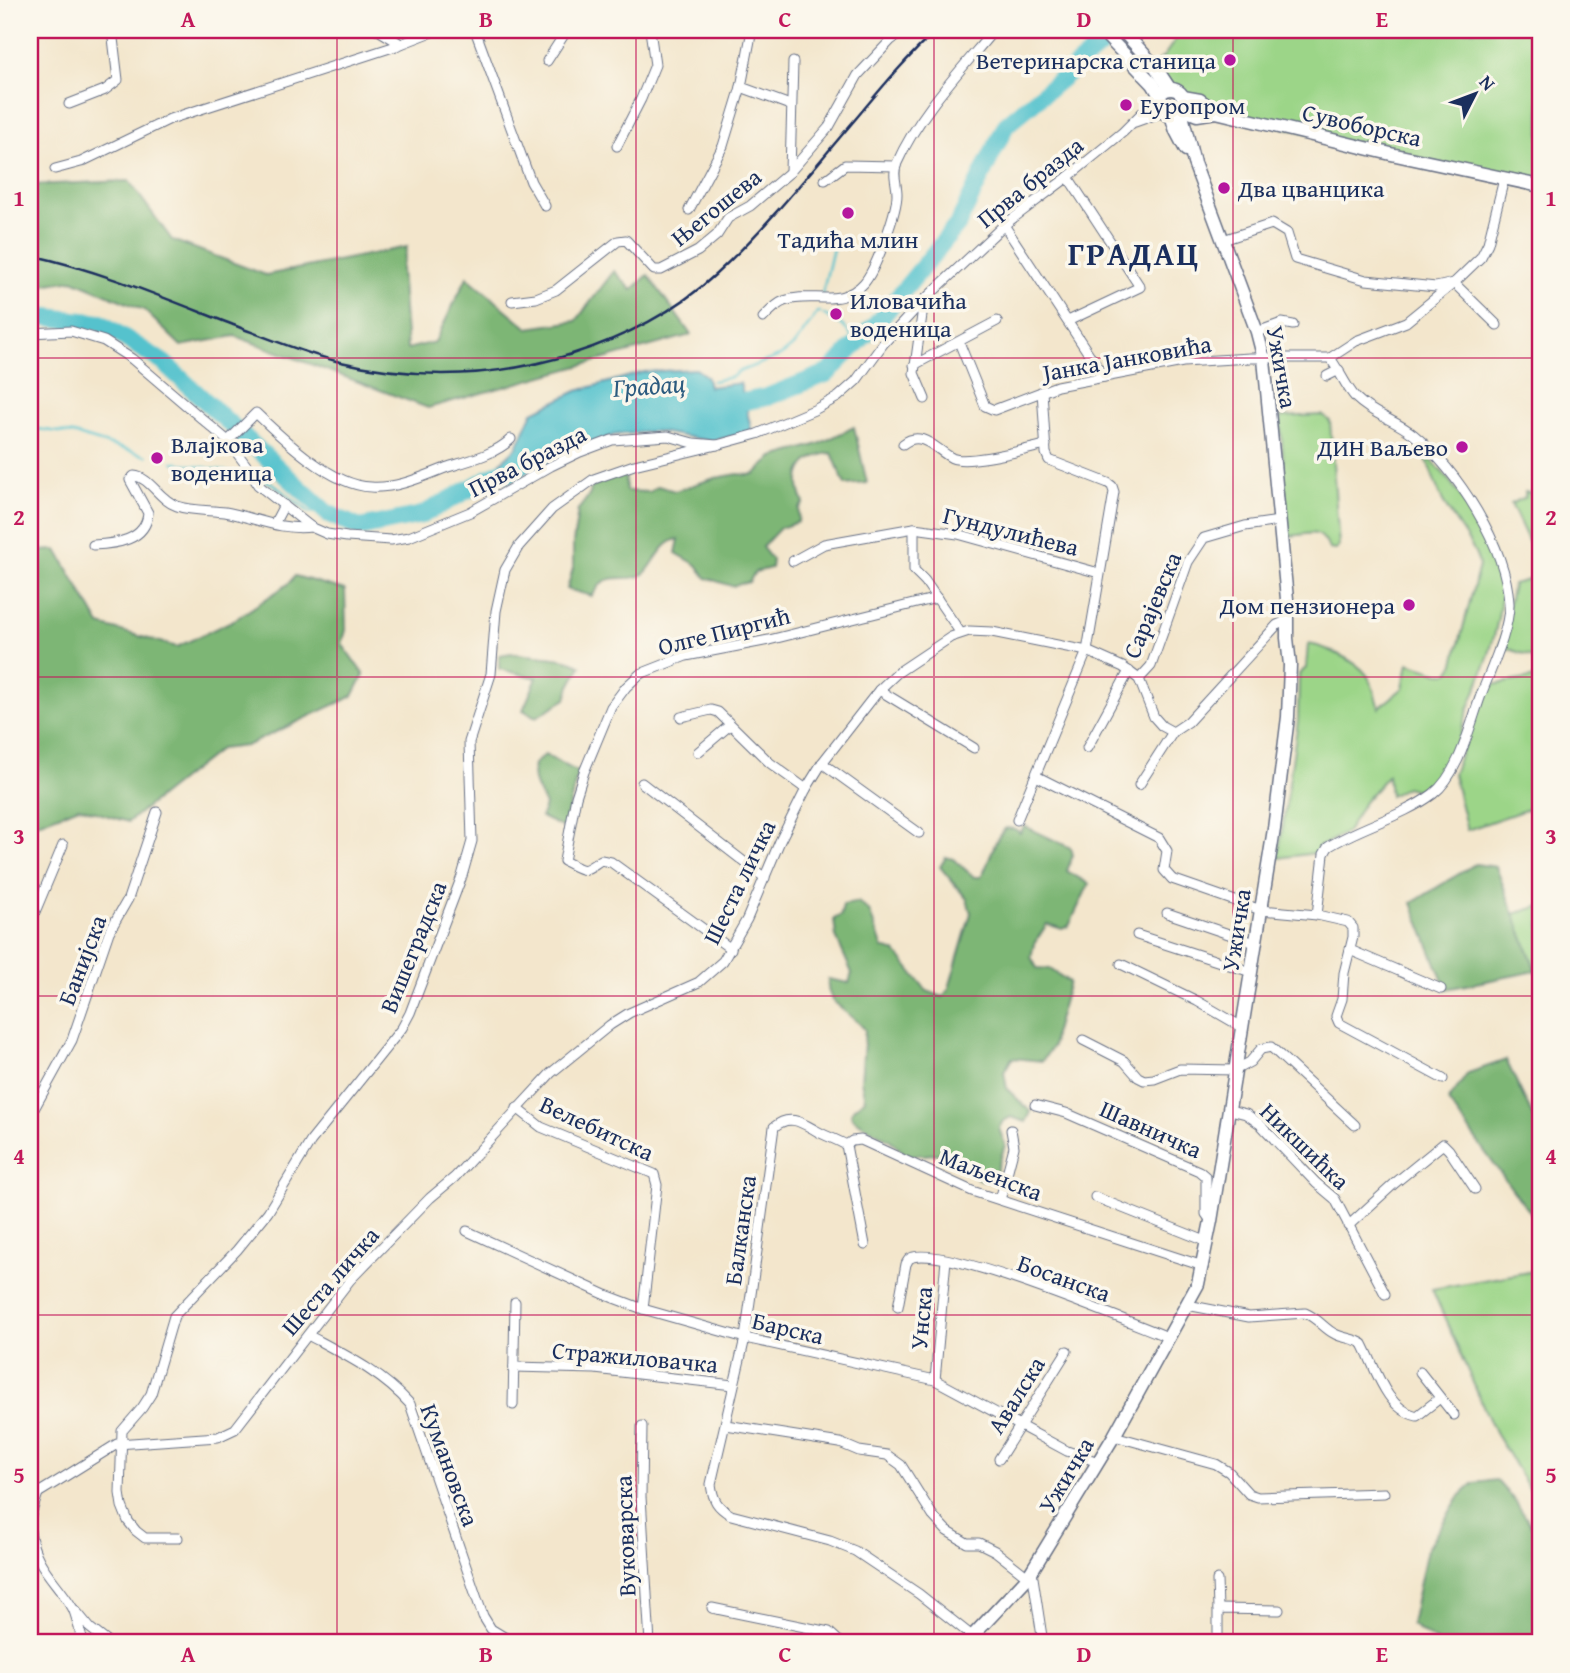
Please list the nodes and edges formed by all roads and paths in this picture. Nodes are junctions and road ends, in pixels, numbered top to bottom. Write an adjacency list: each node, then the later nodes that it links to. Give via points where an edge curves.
1 (112, 30): 16 (street, via 118,80)
2 (378, 30): 12 (street)
3 (437, 30): 12 (street)
4 (475, 30): 27 (street, via 531,182)
5 (568, 30): 13 (street)
6 (650, 30): 19 (street, via 655,65)
7 (752, 30): 15 (street)
8 (905, 30): 22 (street, Његошева, via 888,36 858,75 829,127)
9 (994, 30): 20 (street, via 929,113)
10 (1101, 30): 17 (main road)
11 (1122, 30): 17 (main road, via 1153,65)
12 (401, 44): 21 (street, via 170,119 81,162)
13 (547, 61)
14 (793, 62): 18 (street)
15 (741, 87): 18 (street); 28 (street, via 723,146)
16 (69, 104)
17 (1171, 104): 23 (street, Прва бразда, via 1148,107); 24 (main road, Сувоборска, via 1200,100 1216,112); 30 (main road, Ужичка, via 1176,131 1194,163)
18 (790, 105): 22 (street)
19 (617, 146)
20 (896, 166): 25 (street, via 845,165); 34 (street, via 897,196 889,229 865,281 842,298 781,302)
21 (55, 169)
22 (790, 172): 32 (street, Његошева, via 679,262 654,270 626,240 618,241 556,290)
23 (1068, 177): 29 (street, Прва бразда); 36 (street, via 1140,287)
24 (1504, 178): 26 (main road, Сувоборска); 31 (street, via 1485,251)
25 (825, 180)
26 (1540, 186)
27 (545, 206)
28 (689, 210)
29 (1004, 225): 33 (street, Прва бразда); 36 (street)
30 (1223, 240): 31 (street, via 1272,224 1287,233 1295,259 1304,262 1366,280 1436,287); 39 (main road, Ужичка)
31 (1454, 283): 38 (street); 42 (street, via 1406,322 1356,341)
32 (512, 301)
33 (921, 303): 44 (street); 53 (street, Прва бразда, via 838,397 757,434)
34 (763, 318)
35 (998, 321): 41 (street)
36 (1068, 321): 47 (street)
37 (1293, 325): 39 (street, via 1282,323)
38 (1497, 325)
39 (1257, 332): 43 (main road, Ужичка)
40 (30, 333): 50 (street, Прва бразда, via 71,331 104,341)
41 (959, 342): 44 (street); 48 (street, Јанка Јанковића, via 989,409)
42 (1330, 358): 43 (street, Јанка Јанковића); 45 (street)
43 (1264, 359): 47 (street, Јанка Јанковића, via 1184,362); 56 (main road, Ужичка)
44 (914, 365): 49 (street, via 915,382)
45 (1339, 370): 46 (street); 88 (street, via 1357,399 1409,431 1448,470 1492,541 1509,606 1500,646 1451,774 1416,805 1328,847)
46 (1327, 376)
47 (1104, 377): 48 (street, Јанка Јанковића)
48 (1042, 391): 54 (street)
49 (925, 399)
50 (230, 439): 51 (street, via 256,413 302,454 341,479 370,487 471,460); 55 (street, Прва бразда, via 256,481)
51 (511, 439)
52 (903, 444): 54 (street, via 923,439 961,459)
53 (718, 445): 58 (street, Прва бразда, via 668,436 612,440 551,466 470,512 409,537 347,537); 139 (street, Вишеградска, via 594,479 552,509 505,569 491,674 469,742 472,841 410,1013 312,1141 268,1212 174,1316 151,1394 124,1428)
54 (1046, 445): 62 (street, via 1049,460 1112,486)
55 (284, 505): 57 (street); 58 (street, Прва бразда)
56 (1279, 522): 64 (main road, Ужичка); 68 (street, Сарајевска, via 1204,538 1188,562 1151,666)
57 (274, 524): 58 (street); 60 (street, via 176,506 145,479 134,476 130,480 148,513 144,527 127,541)
58 (311, 527)
59 (914, 528): 61 (street, Гундулићева, via 824,544); 62 (street, Гундулићева, via 958,534); 63 (street, via 913,566)
60 (93, 545)
61 (793, 561)
62 (1099, 573): 66 (street)
63 (937, 598): 65 (street); 92 (street, Олге Пиргић, via 686,656 640,674 611,707 583,772 564,860 583,871 601,860 611,862)
64 (1288, 620): 72 (street, via 1277,625 1188,722); 86 (main road, Ужичка, via 1288,717)
65 (960, 632): 66 (street, via 992,632); 69 (street, Шеста личка)
66 (1087, 652): 67 (street); 77 (street)
67 (1129, 671): 68 (street); 74 (street)
68 (1139, 679): 72 (street, via 1154,717)
69 (879, 690): 73 (street); 76 (street, Шеста личка)
70 (681, 717): 71 (street, via 715,710)
71 (730, 724): 75 (street); 80 (street, via 770,763)
72 (1172, 732): 79 (street)
73 (974, 748)
74 (1087, 748)
75 (698, 752)
76 (822, 764): 80 (street, Шеста личка); 83 (street)
77 (1036, 776): 82 (street); 86 (street, via 1163,842 1167,851 1164,870 1172,879)
78 (642, 783): 85 (street)
79 (1139, 785)
80 (806, 789): 85 (street, Шеста личка)
81 (157, 812): 104 (street, Банијска, via 72,1040)
82 (1017, 820)
83 (919, 833)
84 (63, 845): 89 (street)
85 (765, 878): 92 (street, Шеста личка)
86 (1261, 910): 88 (street); 91 (main road, Ужичка)
87 (1167, 913): 91 (street)
88 (1317, 915): 93 (street, via 1351,925)
89 (30, 923)
90 (1137, 935): 95 (street)
91 (1255, 943): 95 (main road, Ужичка)
92 (731, 949): 102 (street, Шеста личка, via 699,982 610,1025)
93 (1350, 950): 96 (street); 100 (street, via 1336,1016 1339,1023)
94 (1121, 964): 97 (street)
95 (1251, 972): 97 (main road, Ужичка)
96 (1441, 989)
97 (1242, 1027): 99 (main road, Ужичка)
98 (1083, 1040): 99 (street, via 1124,1061 1144,1080 1180,1069)
99 (1235, 1070): 103 (main road, Ужичка); 105 (street, via 1261,1049 1271,1047)
100 (1443, 1079)
101 (1035, 1105): 112 (street, Шавничка, via 1066,1113 1199,1171 1206,1177 1206,1214)
102 (517, 1108): 123 (street, Велебитска, via 541,1127 654,1174 657,1185); 124 (street, Шеста личка, via 351,1280)
103 (1230, 1110): 112 (main road, Ужичка); 113 (street, Никшићка, via 1246,1114 1276,1139 1340,1206)
104 (30, 1116)
105 (1355, 1125)
106 (774, 1127): 108 (street, Маљенска, via 793,1119); 126 (street, Балканска)
107 (1011, 1130): 111 (street, via 1014,1147)
108 (846, 1145): 111 (street, Маљенска, via 861,1140); 116 (street)
109 (1475, 1189): 113 (street, via 1443,1144)
110 (1095, 1197): 115 (street)
111 (1000, 1200): 118 (street, Маљенска)
112 (1212, 1221): 115 (main road, Ужичка)
113 (1349, 1226): 119 (street, Никшићка)
114 (467, 1231): 123 (street, Барска)
115 (1208, 1242): 118 (main road, Ужичка)
116 (865, 1245)
117 (946, 1260): 122 (street, Босанска, via 909,1259); 125 (street, Босанска, via 1007,1277); 130 (street, Унска)
118 (1203, 1266): 121 (main road, Ужичка)
119 (1385, 1294)
120 (515, 1301): 128 (street)
121 (1187, 1305): 125 (main road, Ужичка); 132 (street, via 1249,1317 1306,1313 1332,1332 1363,1345 1399,1409 1416,1416)
122 (898, 1307)
123 (643, 1309): 126 (street, Барска)
124 (308, 1335): 139 (street, Шеста личка, via 228,1434); 157 (street, Кумановска, via 392,1384 410,1404 483,1616 491,1629)
125 (1168, 1337): 138 (main road, Ужичка)
126 (745, 1338): 130 (street, Барска); 131 (street, Балканска)
127 (1067, 1352): 137 (street, Авалска)
128 (514, 1367): 131 (street, Стражиловачка, via 595,1369); 133 (street)
129 (1420, 1373): 132 (street)
130 (935, 1380): 137 (street, Барска)
131 (733, 1385): 136 (street, Стражиловачка)
132 (1440, 1398): 134 (street)
133 (513, 1405)
134 (1454, 1415)
135 (642, 1426): 158 (street, Вуковарска, via 641,1497)
136 (726, 1426): 148 (street, via 887,1454 901,1465 947,1531 995,1551); 154 (street, Стражиловачка, via 711,1484 719,1507 732,1515 855,1551 919,1594)
137 (1020, 1426): 140 (street, Авалска); 141 (street, Барска)
138 (1114, 1436): 141 (main road, Ужичка); 142 (street, via 1216,1464 1258,1497)
139 (122, 1444): 143 (street); 146 (street, via 120,1493 128,1521 145,1538)
140 (999, 1458)
141 (1098, 1462): 148 (main road, Ужичка)
142 (1384, 1493)
143 (34, 1494): 144 (street)
144 (30, 1518)
145 (30, 1531): 147 (street)
146 (177, 1538)
147 (34, 1560): 151 (street)
148 (1030, 1574): 154 (main road, Ужичка); 160 (street)
149 (1217, 1580): 152 (street)
150 (712, 1608): 159 (street, via 829,1632)
151 (74, 1609): 155 (street); 156 (street)
152 (1218, 1609): 153 (street); 161 (street)
153 (1279, 1610)
154 (969, 1640)
155 (84, 1643)
156 (109, 1643)
157 (514, 1643)
158 (650, 1643)
159 (841, 1643)
160 (1044, 1643)
161 (1216, 1643)

